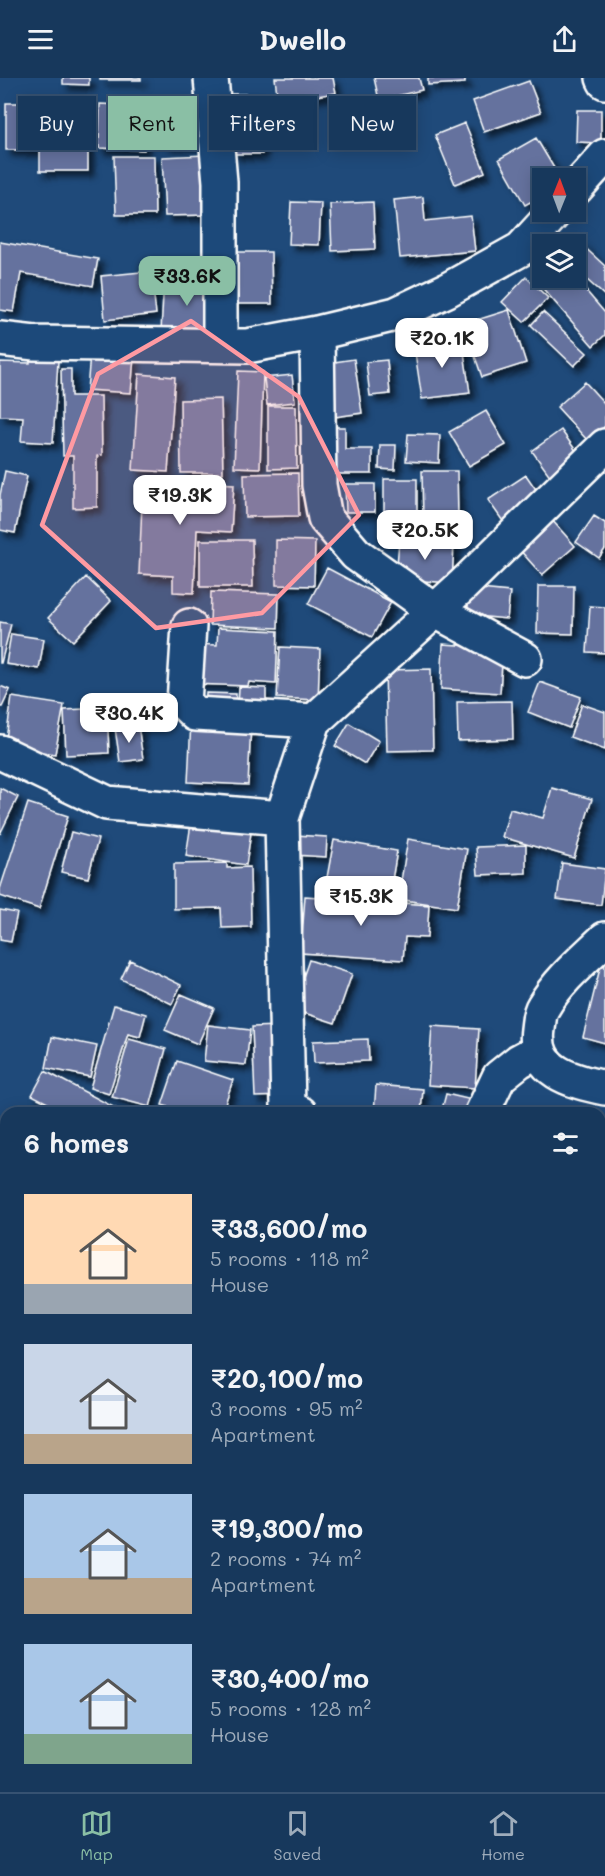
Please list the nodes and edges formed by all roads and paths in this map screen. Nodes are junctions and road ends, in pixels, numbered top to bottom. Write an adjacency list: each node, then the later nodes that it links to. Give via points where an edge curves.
1 (212, 78): 9 (street, via 220,182)
2 (603, 78): 3 (street)
3 (605, 82)
4 (605, 156): 5 (street)
5 (586, 177)
6 (546, 222): 7 (street, via 520,249 447,290 396,314)
7 (317, 333): 9 (street, via 247,346); 11 (street, via 319,485 325,518 356,554)
8 (0, 339): 9 (street, via 35,343)
9 (220, 345)
10 (598, 465): 11 (street)
11 (434, 610): 13 (street); 14 (street)
12 (189, 626): 14 (street, via 184,703 195,714)
13 (525, 659)
14 (314, 722): 16 (street)
15 (0, 752): 16 (street, via 106,803)
16 (282, 818): 20 (street)
17 (605, 939): 18 (street, via 574,968 542,1009)
18 (539, 1050): 19 (street, via 558,1074); 21 (street, via 499,1077)
19 (605, 1088)
20 (288, 1107)
21 (485, 1107)

